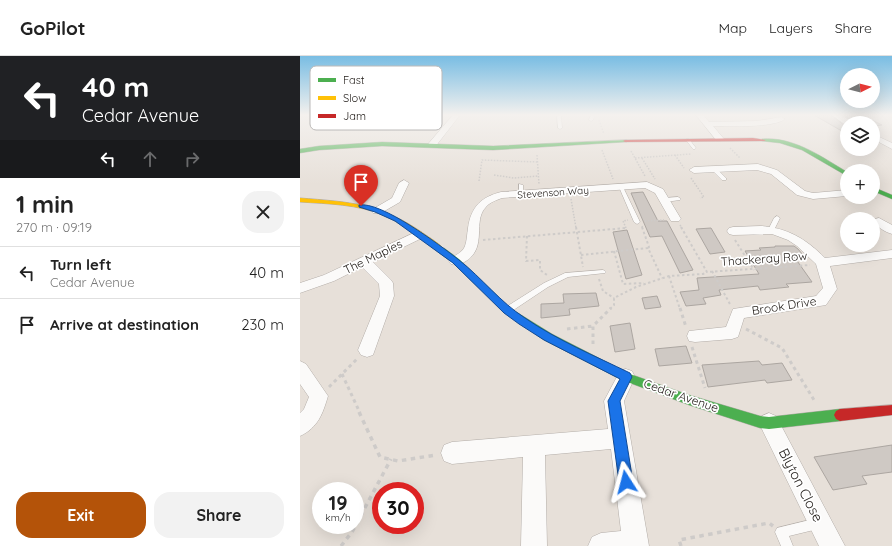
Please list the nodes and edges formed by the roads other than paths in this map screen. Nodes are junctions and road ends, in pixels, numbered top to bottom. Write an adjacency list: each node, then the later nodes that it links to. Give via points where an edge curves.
1 (438, 138): 5 (street)
2 (720, 139): 3 (street); 11 (street, via 759,139 789,144 804,149)
3 (688, 140): 5 (street, via 493,148); 7 (lane)
4 (880, 140): 6 (street)
5 (432, 145): 8 (street, via 375,144)
6 (892, 146)
7 (694, 148)
8 (300, 151)
9 (714, 169): 10 (street); 12 (lane); 16 (street, via 758,167 774,172 801,193 813,196)
10 (694, 170)
11 (840, 170)
12 (724, 179)
13 (404, 183): 21 (street, via 396,200)
14 (619, 187): 20 (street, Stevenson Way, via 648,184 659,191); 24 (lane); 32 (street, Stevenson Way, via 535,193 521,190 487,200 478,209 472,248)
15 (880, 192): 17 (street)
16 (840, 194)
17 (892, 197)
18 (678, 199): 20 (lane)
19 (300, 200): 21 (street, Cedar Avenue, via 355,205)
20 (665, 200): 22 (street)
21 (377, 211): 29 (street, Cedar Avenue, via 398,220)
22 (675, 218)
23 (777, 218): 26 (lane)
24 (636, 221)
25 (880, 222): 27 (street)
26 (771, 230): 28 (street, via 764,228); 33 (street, via 790,235)
27 (892, 230)
28 (733, 231)
29 (418, 235): 31 (street, The Maples); 32 (street, Cedar Avenue)
30 (892, 254): 33 (street)
31 (365, 262): 35 (street, The Maples); 38 (street, via 386,283 387,296)
32 (456, 262): 36 (street, Cedar Avenue)
33 (822, 262): 37 (street, Brook Drive, via 830,289 821,300 737,318 732,333)
34 (601, 272): 36 (lane, via 567,275)
35 (300, 288)
36 (507, 310): 40 (street, Cedar Avenue, via 548,337)
37 (695, 336)
38 (367, 350)
39 (300, 369): 43 (street, via 319,396 312,415)
40 (626, 377): 42 (street, Cedar Avenue); 44 (street, via 614,401)
41 (892, 410): 42 (street, Cedar Avenue)
42 (769, 424): 47 (street, Blyton Close)
43 (300, 426)
44 (619, 438): 45 (street); 48 (street)
45 (534, 445): 46 (street); 49 (street)
46 (452, 452)
47 (820, 523): 51 (lane, via 781,532); 52 (street, Blyton Close)
48 (636, 544): 50 (street)
49 (534, 546)
50 (601, 546)
51 (787, 546)
52 (832, 546)

